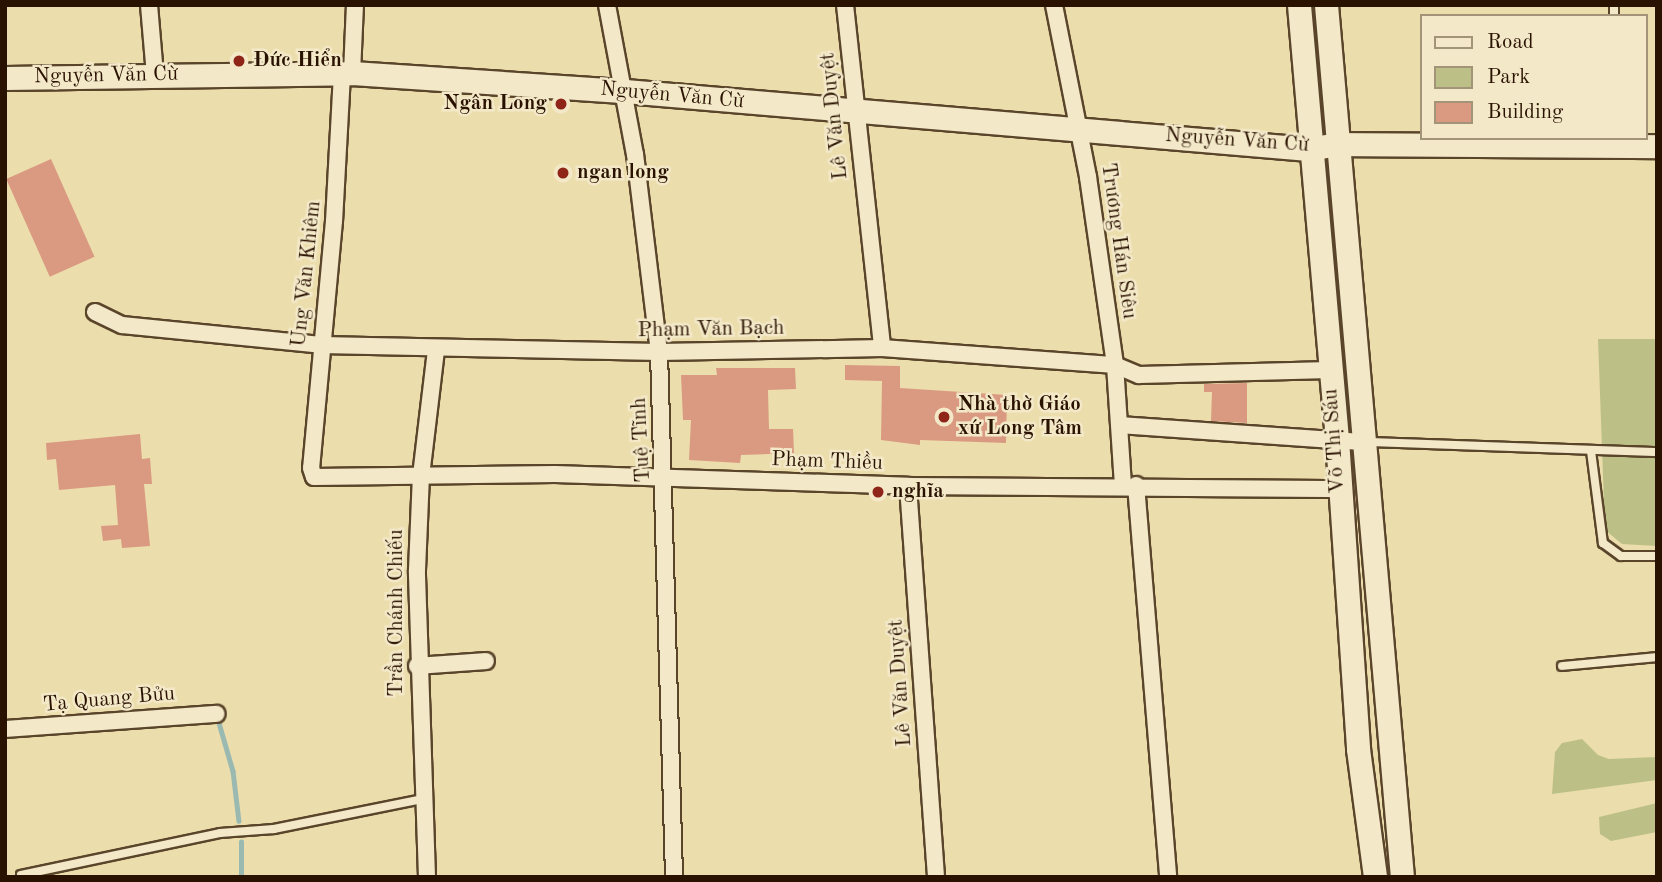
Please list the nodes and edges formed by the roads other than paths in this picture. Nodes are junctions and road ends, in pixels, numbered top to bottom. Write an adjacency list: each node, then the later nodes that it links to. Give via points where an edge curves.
1 (149, 5): 9 (street)
2 (355, 5): 8 (street, Ung Văn Khiêm)
3 (607, 5): 11 (street, Tuệ Tĩnh)
4 (845, 5): 12 (street, Lê Văn Duyệt)
5 (1054, 5): 13 (street, Trương Hán Siêu)
6 (1299, 5): 17 (main road, Võ Thị Sáu)
7 (1326, 5): 15 (main road, Võ Thị Sáu)
8 (347, 74): 9 (main road, Nguyễn Văn Cừ); 11 (main road, Nguyễn Văn Cừ); 19 (street, Ung Văn Khiêm)
9 (155, 75): 10 (main road, Nguyễn Văn Cừ)
10 (5, 78)
11 (625, 91): 12 (main road, Nguyễn Văn Cừ); 22 (street, Tuệ Tĩnh)
12 (855, 111): 13 (main road, Nguyễn Văn Cừ); 20 (street, Lê Văn Duyệt)
13 (1075, 129): 17 (main road, Nguyễn Văn Cừ); 23 (street, Trương Hán Siêu, via 1088,177)
14 (1602, 142): 15 (main road, Nguyễn Văn Cừ); 16 (main road, Nguyễn Văn Cừ)
15 (1337, 144): 17 (main road, Nguyễn Văn Cừ); 27 (main road, Võ Thị Sáu)
16 (1657, 146)
17 (1309, 149): 24 (main road, Võ Thị Sáu)
18 (95, 312): 19 (street, Phạm Văn Bạch, via 112,323)
19 (321, 345): 21 (street, Phạm Văn Bạch); 31 (street, Ung Văn Khiêm)
20 (882, 348): 22 (street, Phạm Văn Bạch); 23 (street, Phạm Văn Bạch)
21 (436, 350): 22 (street, Phạm Văn Bạch); 30 (street, Trần Chánh Chiếu)
22 (659, 352): 32 (street, Tuệ Tĩnh)
23 (1115, 365): 24 (street, Phạm Văn Bạch, via 1139,375); 25 (street, Trương Hán Siêu)
24 (1330, 370): 26 (main road, Võ Thị Sáu)
25 (1121, 425): 26 (street); 33 (street, Trương Hán Siêu)
26 (1337, 439): 27 (street); 35 (main road, Võ Thị Sáu)
27 (1364, 442): 28 (lane); 50 (main road, Võ Thị Sáu)
28 (1591, 451): 29 (lane); 36 (lane, via 1603,543 1621,556)
29 (1657, 452)
30 (421, 476): 31 (street, Phạm Thiều); 32 (street, Phạm Thiều); 39 (street, Trần Chánh Chiếu)
31 (314, 477)
32 (665, 477): 34 (street, Phạm Thiều); 46 (street, Tuệ Tĩnh)
33 (1130, 485): 34 (street, Phạm Thiều); 35 (street, Phạm Thiều); 48 (street, Trương Hán Siêu)
34 (908, 486): 47 (street, Lê Văn Duyệt)
35 (1338, 489): 49 (main road, Võ Thị Sáu, via 1358,748)
36 (1657, 556)
37 (1657, 657): 40 (lane)
38 (486, 661): 39 (street)
39 (417, 666): 43 (street, Trần Chánh Chiếu)
40 (1562, 666)
41 (216, 714): 42 (street, Tạ Quang Bửu)
42 (5, 729)
43 (423, 799): 44 (lane, via 274,829 220,833); 45 (street, Trần Chánh Chiếu)
44 (22, 875)
45 (427, 877)
46 (674, 877)
47 (936, 877)
48 (1168, 877)
49 (1375, 877)
50 (1402, 877)

